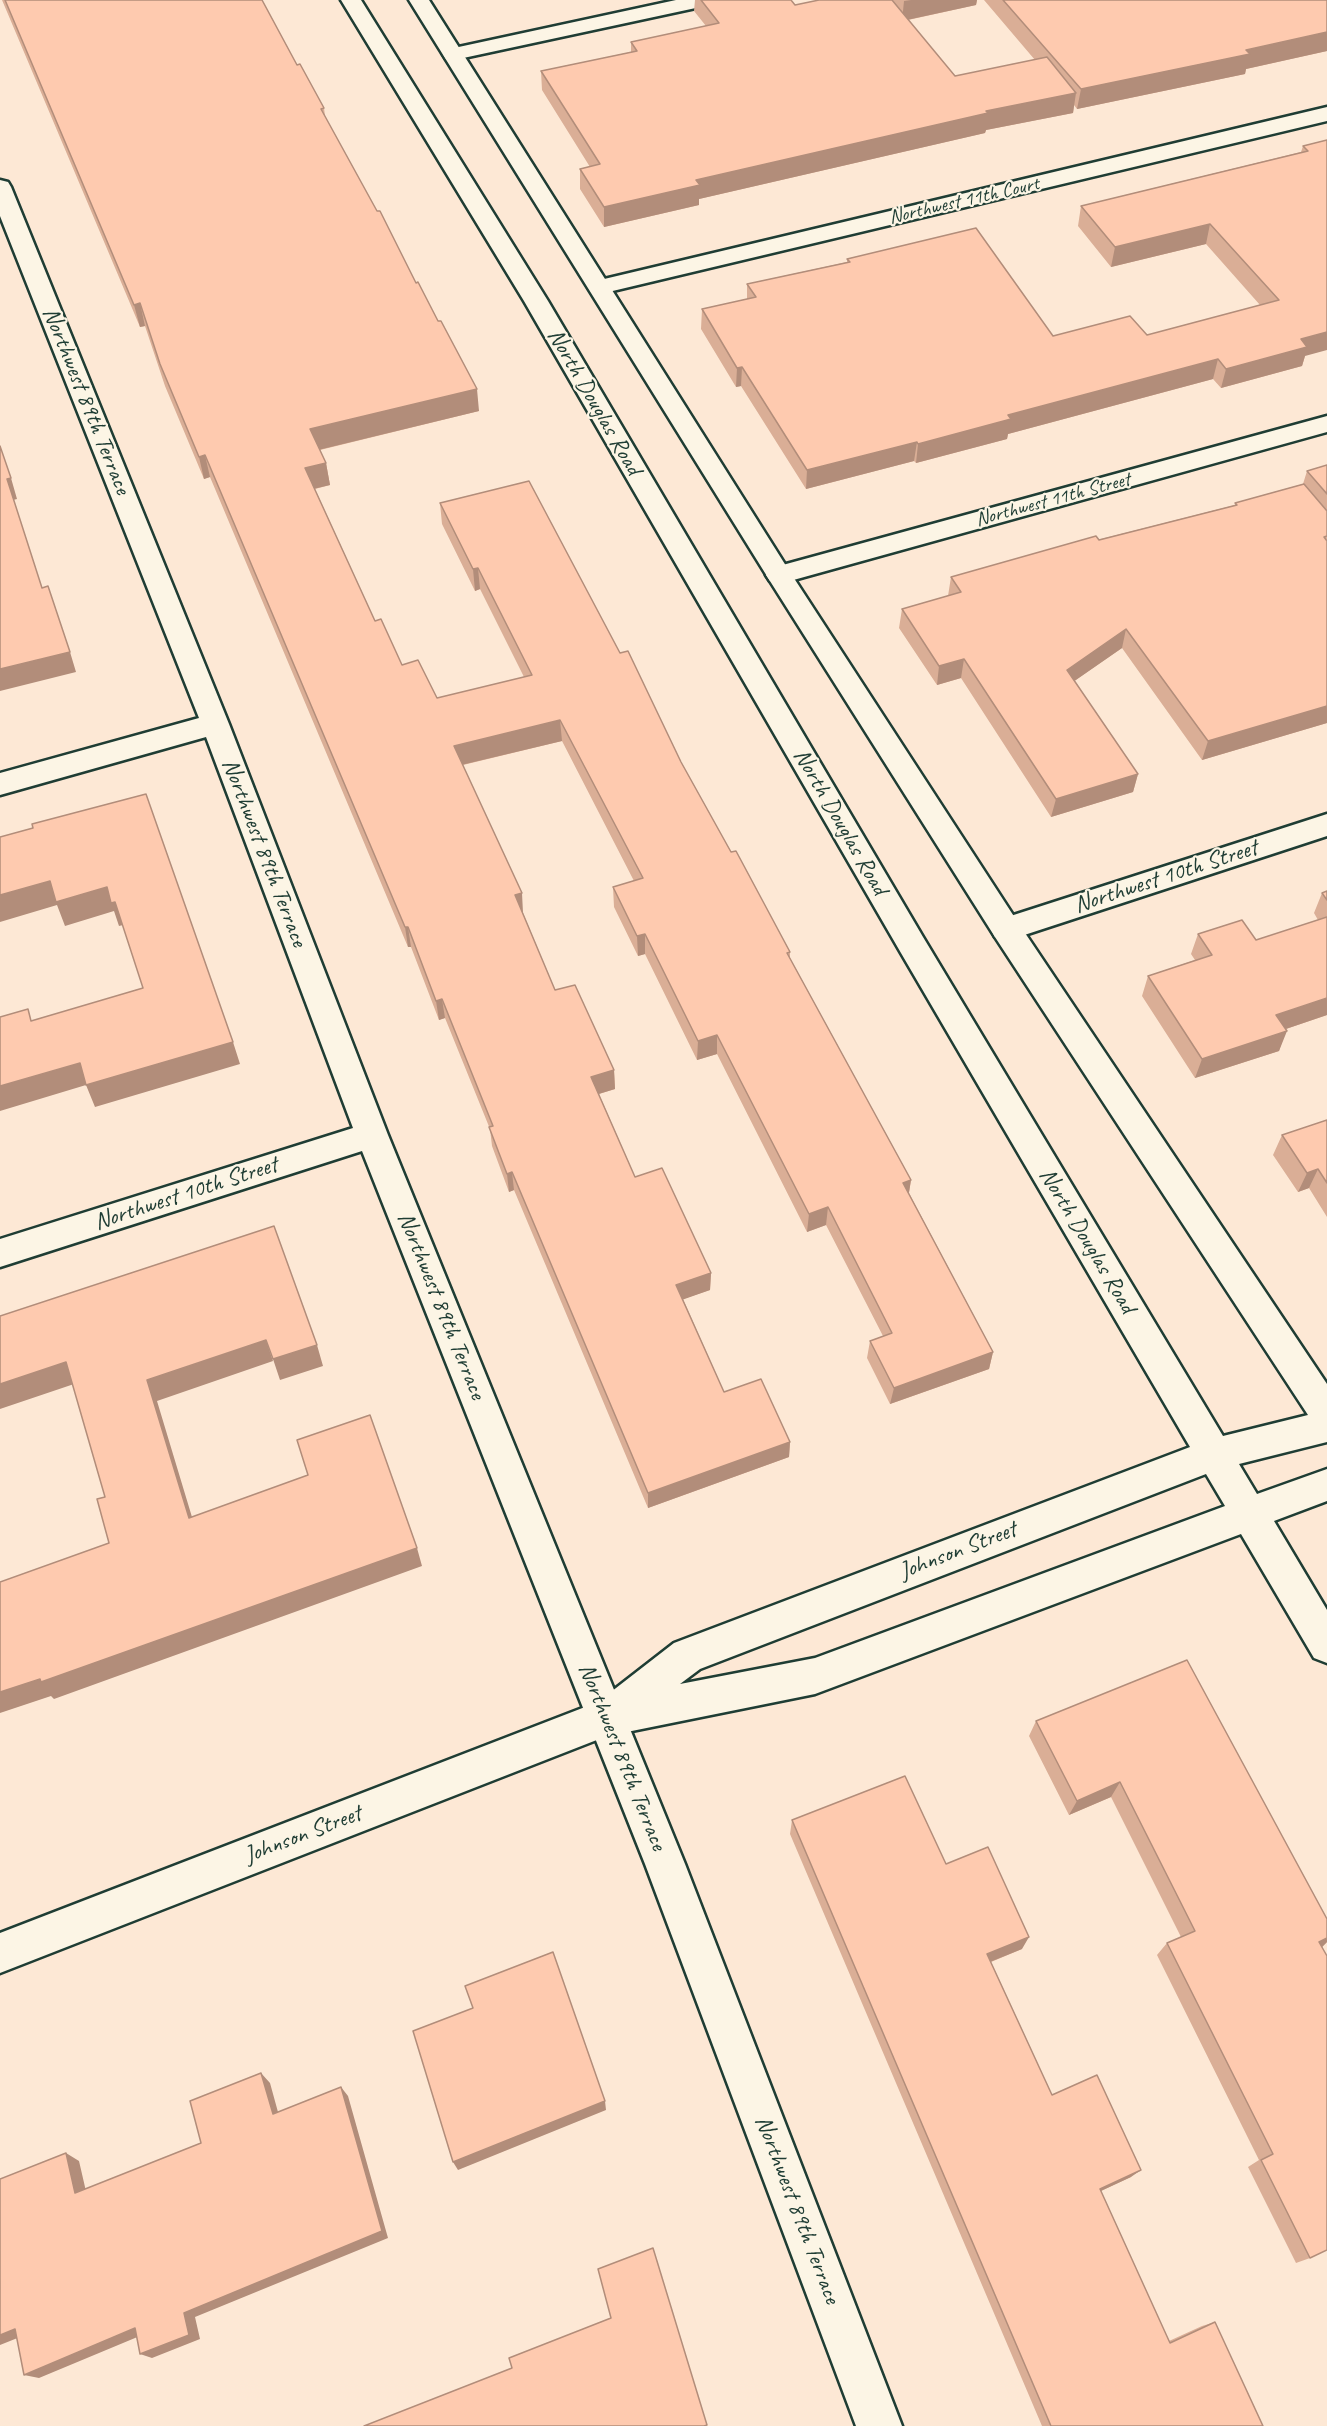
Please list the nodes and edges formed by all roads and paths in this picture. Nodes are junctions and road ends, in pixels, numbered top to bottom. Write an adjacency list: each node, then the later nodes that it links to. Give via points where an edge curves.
1 (351, 0): 18 (street, North Douglas Road, via 536,301)
2 (419, 0): 4 (street)
3 (705, 0): 4 (street)
4 (454, 54): 7 (street)
5 (1327, 114): 7 (street, Northwest 11th Court)
6 (0, 187): 10 (street, Northwest 89th Terrace)
7 (600, 287): 9 (street)
8 (1327, 424): 9 (street, Northwest 11th Street)
9 (780, 575): 13 (street)
10 (214, 724): 11 (street); 14 (street, Northwest 89th Terrace)
11 (0, 784)
12 (1327, 825): 13 (street, Northwest 10th Street)
13 (1006, 929): 16 (street)
14 (372, 1135): 15 (street, Northwest 10th Street); 22 (street, Northwest 89th Terrace)
15 (0, 1253)
16 (1327, 1414)
17 (1327, 1426): 18 (street, Johnson Street)
18 (1213, 1455): 20 (street, North Douglas Road); 22 (street, Johnson Street, via 687,1656)
19 (1327, 1485): 20 (street, Johnson Street)
20 (1249, 1514): 21 (street, North Douglas Road); 22 (street, Johnson Street, via 815,1676)
21 (1327, 1645)
22 (607, 1717): 23 (street, Johnson Street); 24 (street, Northwest 89th Terrace)
23 (0, 1953)
24 (879, 2426)

